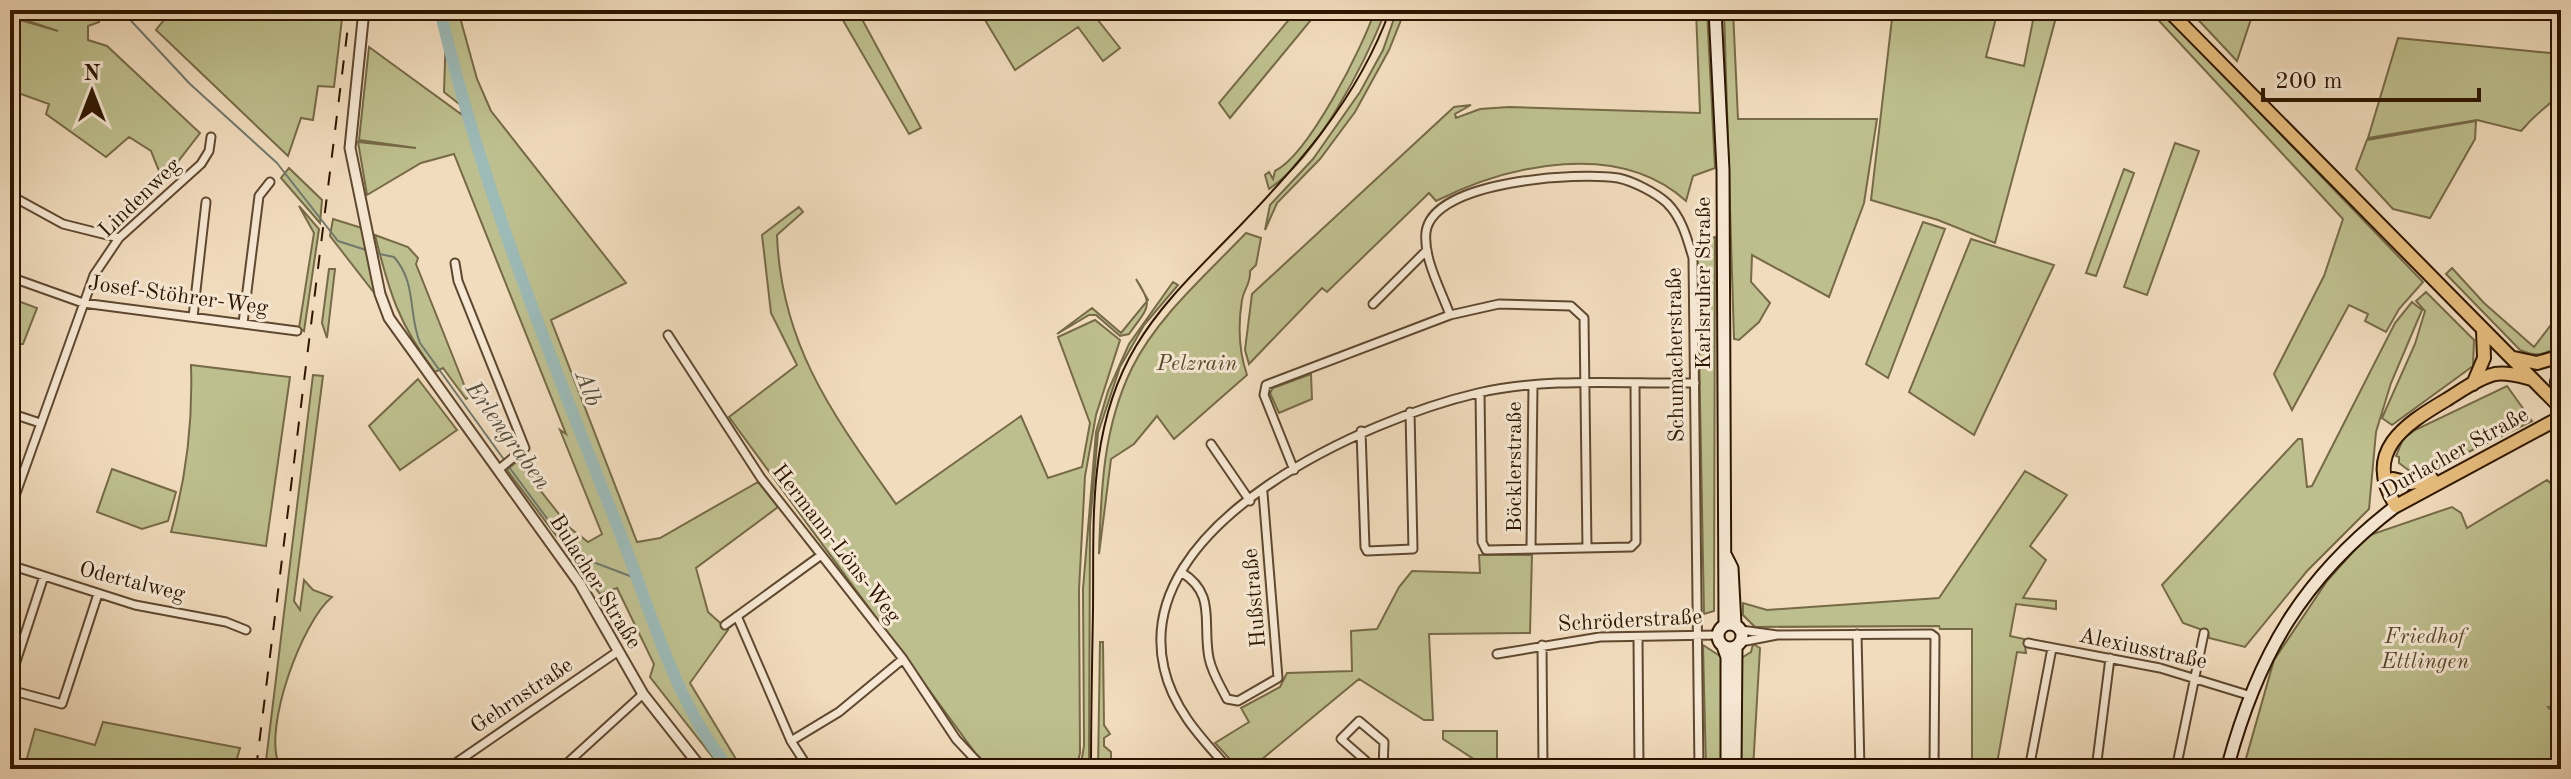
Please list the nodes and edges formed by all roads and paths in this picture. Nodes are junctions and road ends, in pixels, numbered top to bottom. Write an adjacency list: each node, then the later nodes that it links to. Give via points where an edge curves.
1 (364, 10): 39 (street, Bulacher Straße, via 350,148 383,305 393,327)
2 (1715, 10): 60 (main road, Karlsruher Straße)
3 (2168, 10): 17 (main road)
4 (211, 137): 8 (street, Lindenweg, via 209,151 192,173)
5 (270, 182): 16 (street, via 259,196)
6 (10, 195): 8 (street, via 63,224)
7 (206, 202): 15 (street)
8 (119, 238): 12 (street, Lindenweg)
9 (1427, 250): 13 (street); 14 (street); 25 (street, Schumacherstraße, via 1426,230 1432,219 1489,188 1572,176 1621,178 1640,186 1666,202 1686,232 1693,258)
10 (455, 263): 39 (street, via 525,448)
11 (10, 277): 12 (street, Josef-Stöhrer-Weg)
12 (83, 303): 15 (street, Josef-Stöhrer-Weg); 35 (street, Lindenweg)
13 (1373, 304)
14 (1450, 315): 24 (street, via 1499,304 1571,306 1584,318); 40 (street, via 1266,385 1263,389)
15 (193, 317): 16 (street, Josef-Stöhrer-Weg)
16 (243, 323): 18 (street, Josef-Stöhrer-Weg)
17 (2483, 330): 21 (main road); 27 (main road, via 2484,358)
18 (297, 331)
19 (668, 335): 49 (street, Hermann-Löns-Weg, via 761,478)
20 (2561, 356): 21 (main road, via 2537,363)
21 (2511, 358): 23 (main road)
22 (2561, 367): 30 (main road)
23 (2532, 379): 27 (main road, via 2495,374); 31 (main road)
24 (1585, 383): 26 (street); 28 (street); 48 (street)
25 (1695, 383): 26 (street); 59 (street, Schumacherstraße)
26 (1635, 384): 48 (street, Böcklerstraße, via 1636,542 1631,547)
27 (2473, 384): 38 (main road, via 2410,421 2394,437)
28 (1533, 386): 29 (street); 47 (street, Böcklerstraße)
29 (1480, 393): 32 (street); 47 (street, Böcklerstraße, via 1482,542 1486,550)
30 (2561, 400)
31 (2561, 408)
32 (1410, 412): 36 (street); 36 (street, via 1413,549 1365,547)
33 (10, 413): 35 (street)
34 (2561, 417): 41 (main road, Durlacher Straße)
35 (40, 423): 46 (street, Lindenweg)
36 (1361, 431): 40 (street)
37 (1211, 444): 44 (street)
38 (2386, 456): 42 (main road); 45 (main road, via 2385,485)
39 (501, 468): 65 (street, Bulacher Straße, via 580,584)
40 (1294, 470): 43 (street)
41 (2447, 476): 42 (main road, via 2410,483); 45 (main road, Durlacher Straße)
42 (2393, 479): 45 (main road)
43 (1263, 493): 44 (street); 51 (street, Hußstraße, via 1280,674 1259,691 1238,701 1227,699 1210,661 1206,601 1196,581)
44 (1250, 501): 51 (street)
45 (2400, 503): 73 (main road, Durlacher Straße, via 2340,552 2311,586 2279,633)
46 (10, 510)
47 (1531, 547): 48 (street, Böcklerstraße)
48 (1587, 548)
49 (820, 556): 54 (street); 68 (street, Hermann-Löns-Weg)
50 (10, 565): 52 (street, Odertalweg)
51 (1181, 572): 80 (street, via 1162,625 1164,670 1187,720)
52 (44, 576): 53 (street, Odertalweg); 70 (street)
53 (98, 594): 56 (street, Odertalweg); 71 (street, via 62,704)
54 (737, 616): 55 (street); 74 (street)
55 (725, 625)
56 (246, 630)
57 (2204, 633): 69 (street)
58 (1857, 634): 60 (street, Schröderstraße); 88 (street); 89 (street, Schröderstraße, via 1935,637)
59 (1698, 635): 60 (street, Schröderstraße); 61 (street, Schröderstraße); 85 (street, Schumacherstraße)
60 (1731, 636): 86 (main road, Karlsruher Straße); 87 (main road, Karlsruher Straße)
61 (1638, 637): 63 (street, Schröderstraße); 84 (street)
62 (2028, 643): 64 (street, Alexiusstraße)
63 (1542, 645): 66 (street, Schröderstraße); 83 (street)
64 (2052, 648): 67 (street, Alexiusstraße); 90 (street)
65 (617, 652): 72 (street, Bulacher Straße); 75 (street, Gehrnstraße)
66 (1497, 654)
67 (2110, 658): 69 (street, Alexiusstraße); 91 (street)
68 (903, 659): 74 (street, via 839,712); 79 (street, Hermann-Löns-Weg, via 956,739)
69 (2194, 677): 73 (street, Alexiusstraße); 92 (street)
70 (10, 680)
71 (10, 690)
72 (643, 694): 76 (street); 77 (street, Bulacher Straße)
73 (2248, 695): 93 (main road, Durlacher Straße)
74 (791, 741): 78 (street)
75 (447, 769)
76 (565, 769)
77 (702, 769)
78 (809, 769)
79 (984, 769)
80 (1229, 769)
81 (1375, 769): 82 (street, via 1341,739 1359,721 1383,739)
82 (1383, 769)
83 (1543, 769)
84 (1639, 769)
85 (1699, 769)
86 (1727, 769)
87 (1735, 769)
88 (1860, 769)
89 (1934, 769)
90 (2029, 769)
91 (2096, 769)
92 (2176, 769)
93 (2227, 769)

